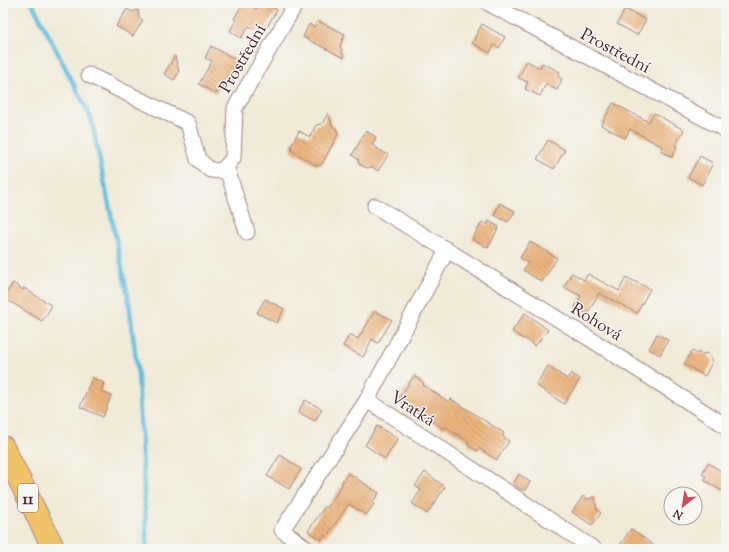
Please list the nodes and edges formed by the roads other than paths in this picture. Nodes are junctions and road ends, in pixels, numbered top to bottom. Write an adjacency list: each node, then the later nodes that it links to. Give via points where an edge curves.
1 (296, 3): 5 (street, Prostřední, via 235,108 233,158)
2 (488, 3): 4 (street, Prostřední)
3 (89, 75): 5 (street, via 188,123 198,159 210,170 223,170)
4 (726, 130)
5 (226, 166): 7 (street)
6 (375, 206): 8 (street, Rohová)
7 (247, 232)
8 (447, 250): 9 (street); 10 (street, Rohová)
9 (367, 400): 13 (street, Vratká, via 282,530); 14 (street, Vratká)
10 (726, 426)
11 (3, 446): 12 (main road, 11)
12 (54, 549)
13 (306, 549)
14 (594, 549)

